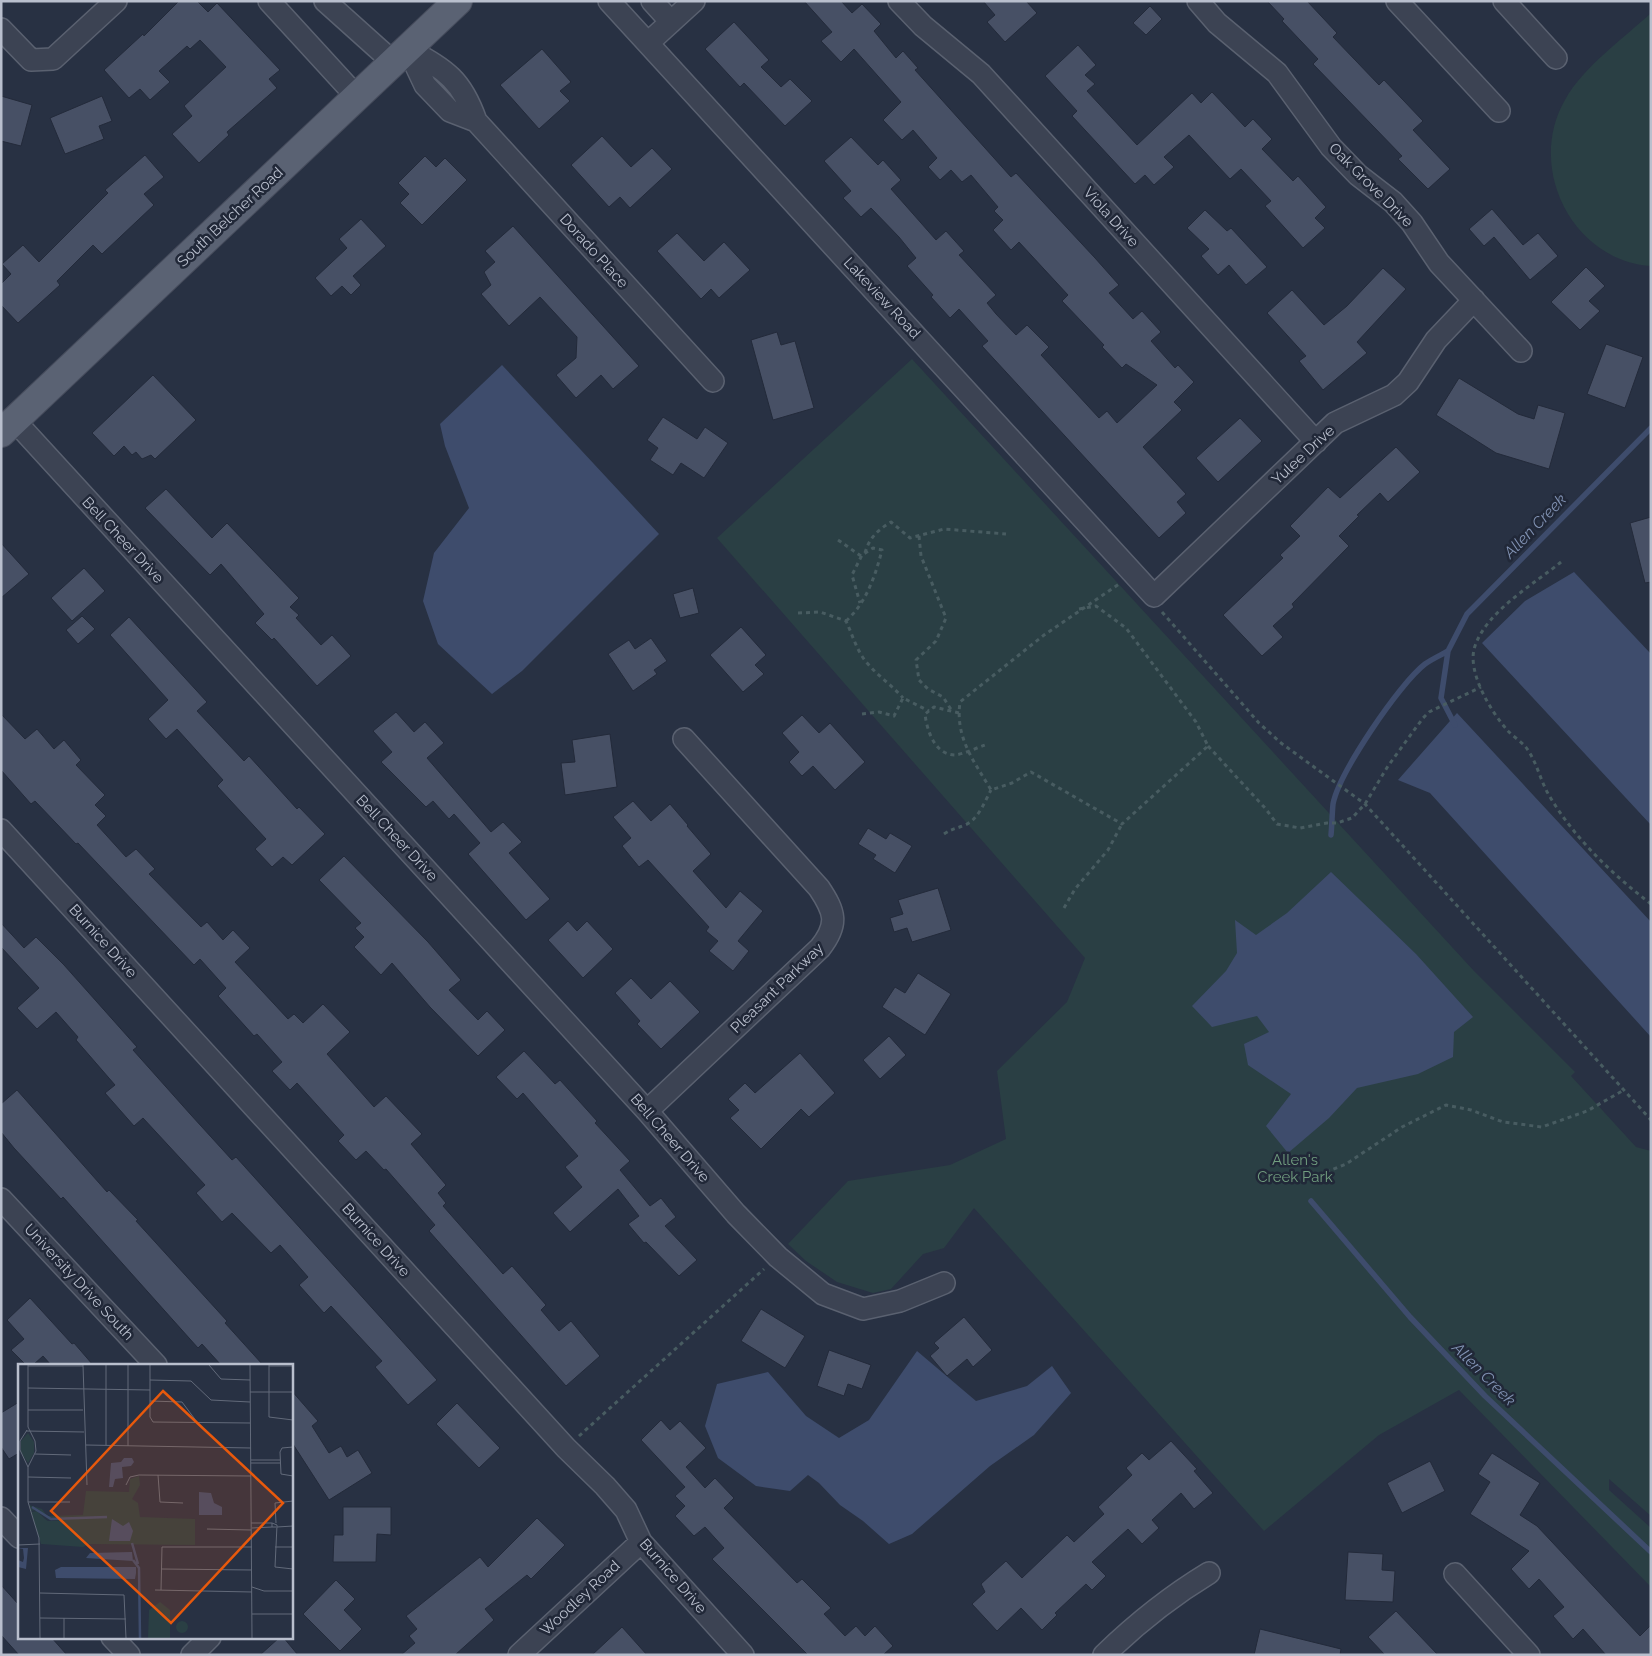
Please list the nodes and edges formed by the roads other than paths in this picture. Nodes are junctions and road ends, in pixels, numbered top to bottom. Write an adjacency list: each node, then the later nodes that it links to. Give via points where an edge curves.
1 (116, 1): 13 (street, via 53,59 31,60)
2 (269, 1): 17 (street)
3 (324, 1): 15 (street, Dorado Place)
4 (458, 1): 15 (main road, South Belcher Road)
5 (609, 1): 14 (street, Lakeview Road)
6 (652, 1): 12 (street)
7 (694, 1): 12 (street)
8 (899, 1): 23 (street, Viola Drive, via 923,26 981,74)
9 (1198, 1): 19 (street, Oak Grove Drive, via 1217,23 1277,72 1331,148 1358,176 1393,202 1440,263)
10 (1397, 1): 18 (street)
11 (1504, 1): 16 (street)
12 (671, 22): 14 (street)
13 (1, 29)
14 (648, 43): 24 (street, Lakeview Road)
15 (400, 56): 17 (main road, South Belcher Road); 21 (street, Dorado Place, via 442,68 467,96 476,121)
16 (1556, 58)
17 (357, 97): 22 (main road, South Belcher Road)
18 (1499, 111)
19 (1474, 300): 20 (street, Oak Grove Drive); 23 (street, Yulee Drive, via 1436,340 1408,382 1394,395 1335,423)
20 (1521, 350)
21 (713, 381)
22 (8, 427): 27 (street, Bell Cheer Drive)
23 (1316, 442): 24 (street, Yulee Drive)
24 (1154, 596)
25 (684, 739): 27 (street, Pleasant Parkway, via 819,888 834,918 830,936 820,948)
26 (1, 830): 33 (street, Burnice Drive, via 566,1448 605,1486 626,1510)
27 (647, 1111): 29 (street, Bell Cheer Drive, via 736,1214 778,1257 823,1294 863,1309 900,1301)
28 (1, 1199): 30 (street, University Drive South)
29 (944, 1283)
30 (155, 1364)
31 (1, 1518): 32 (street)
32 (18, 1536)
33 (641, 1542): 40 (street, Woodley Road); 41 (street, Burnice Drive)
34 (1209, 1573): 42 (street, via 1127,1632)
35 (1455, 1574): 43 (street)
36 (113, 1638): 38 (street)
37 (209, 1638): 39 (street)
38 (129, 1655)
39 (192, 1655)
40 (519, 1655)
41 (743, 1655)
42 (1104, 1655)
43 (1530, 1655)

